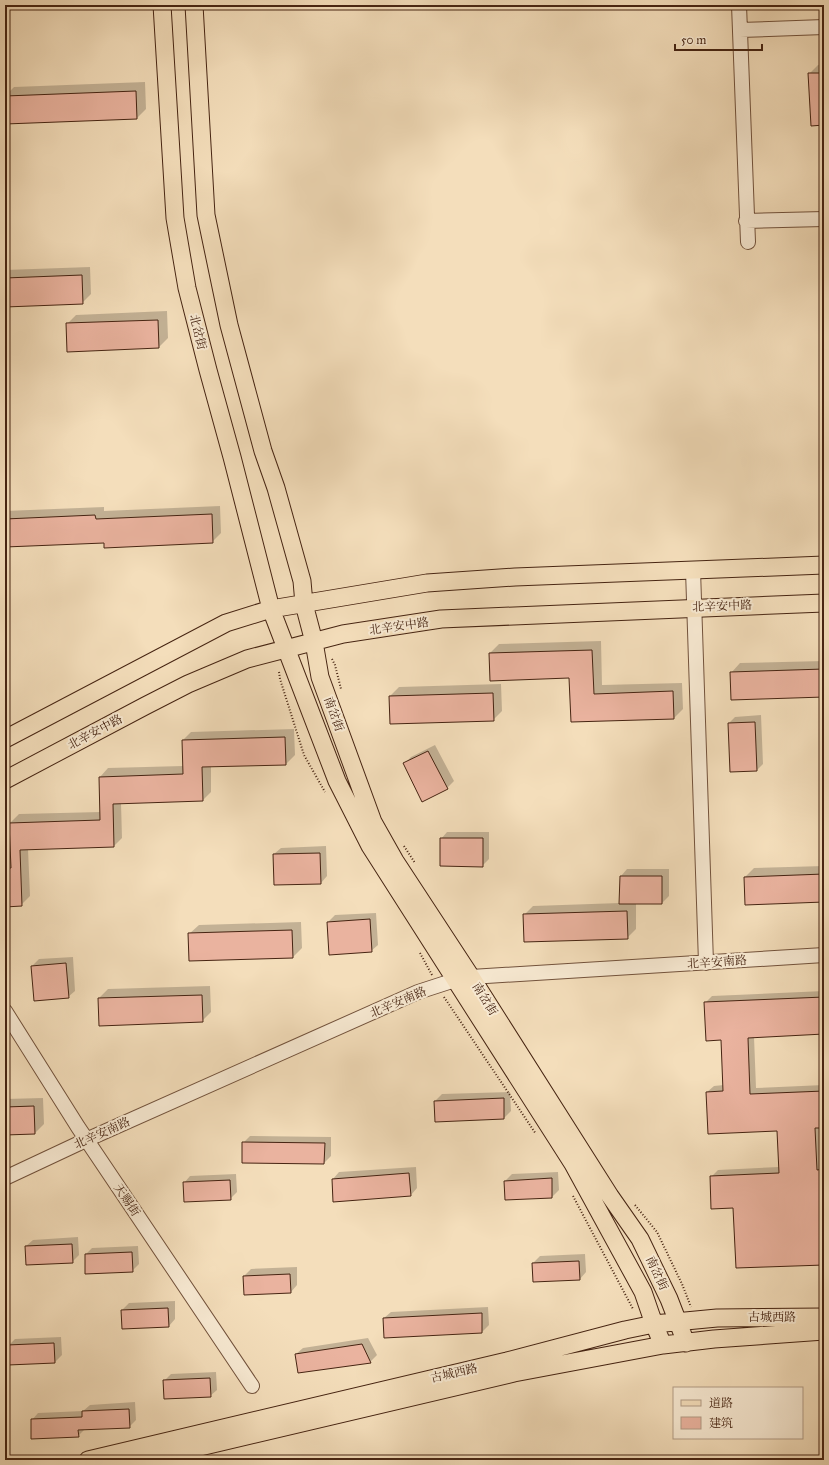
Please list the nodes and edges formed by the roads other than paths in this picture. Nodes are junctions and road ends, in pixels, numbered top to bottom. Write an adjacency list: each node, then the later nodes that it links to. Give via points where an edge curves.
1 (162, 5): 14 (main road, 北岔街, via 175,218 187,288)
2 (194, 5): 12 (main road, via 206,215 229,325 302,581)
3 (739, 5): 5 (street)
4 (824, 27): 5 (street)
5 (740, 30): 7 (street)
6 (824, 219): 7 (street)
7 (746, 221): 8 (street)
8 (748, 242)
9 (824, 565): 10 (main road)
10 (693, 570): 12 (main road, via 427,583); 13 (street)
11 (824, 602): 13 (main road, 北辛安中路)
12 (304, 604): 14 (main road); 15 (main road)
13 (694, 608): 15 (main road, 北辛安中路, via 441,619 343,634); 20 (street)
14 (271, 609): 16 (main road, 北岔街); 17 (main road, via 226,623)
15 (314, 642): 16 (main road, 北辛安中路); 21 (main road, 南岔街, via 320,677 373,822)
16 (286, 649): 18 (main road, 北辛安中路, via 247,659 188,684); 21 (main road, 南岔街, via 340,788 370,846)
17 (5, 739)
18 (5, 780)
19 (824, 955): 20 (street, 北辛安南路)
20 (706, 963): 21 (street, 北辛安南路)
21 (463, 979): 23 (street, 北辛安南路, via 418,992); 26 (main road, 南岔街, via 640,1238); 27 (main road, 南岔街, via 573,1164 643,1292)
22 (5, 1011): 23 (street, 天赐街)
23 (86, 1140): 24 (street, 北辛安南路); 31 (street, 天赐街)
24 (5, 1178)
25 (824, 1317): 26 (main road, 古城西路, via 717,1318)
26 (678, 1322): 27 (main road, 古城西路); 29 (main road, 南岔街)
27 (654, 1324): 30 (main road, 南岔街); 32 (main road, 古城西路)
28 (824, 1331): 29 (main road, 古城西路, via 714,1338)
29 (686, 1343): 30 (main road, 古城西路)
30 (663, 1345): 33 (main road, 古城西路, via 514,1373)
31 (252, 1386)
32 (88, 1460)
33 (146, 1460)

